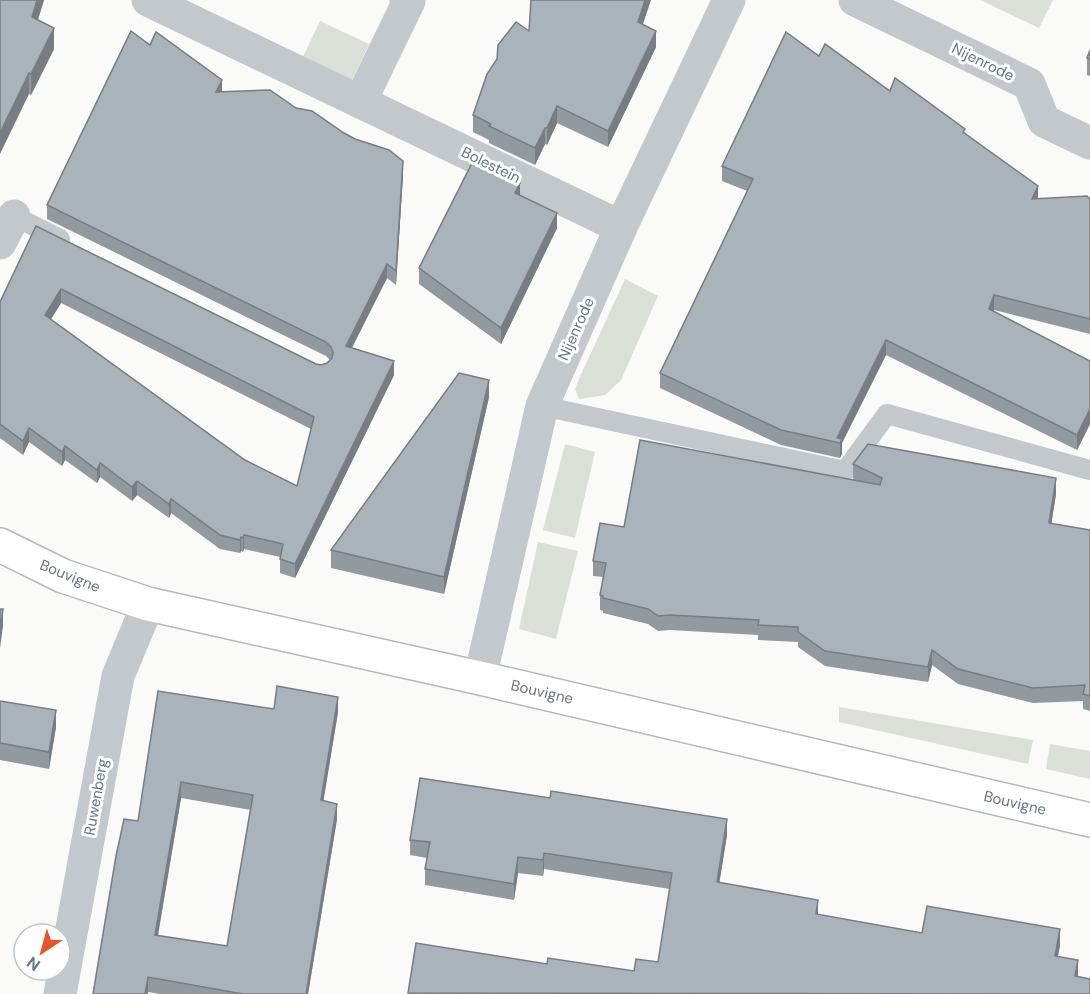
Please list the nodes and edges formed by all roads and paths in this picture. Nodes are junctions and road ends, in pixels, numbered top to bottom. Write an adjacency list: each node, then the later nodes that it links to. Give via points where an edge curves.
1 (148, 0): 5 (street, Bolestein)
2 (406, 0): 5 (street, via 409,1)
3 (729, 0): 7 (street, Nijenrode)
4 (855, 0): 6 (street, Nijenrode, via 1029,84 1044,121)
5 (360, 102): 7 (street, Bolestein)
6 (1090, 143)
7 (621, 227): 10 (street, Nijenrode)
8 (7, 229): 9 (lane)
9 (77, 247)
10 (542, 406): 11 (lane, via 845,471 887,414); 14 (street, Nijenrode)
11 (1090, 470)
12 (0, 544): 13 (street, Bouvigne, via 63,576)
13 (148, 604): 14 (street, Bouvigne); 16 (street, Ruwenberg, via 118,676)
14 (480, 678): 15 (street, Bouvigne)
15 (1090, 820)
16 (60, 994)

